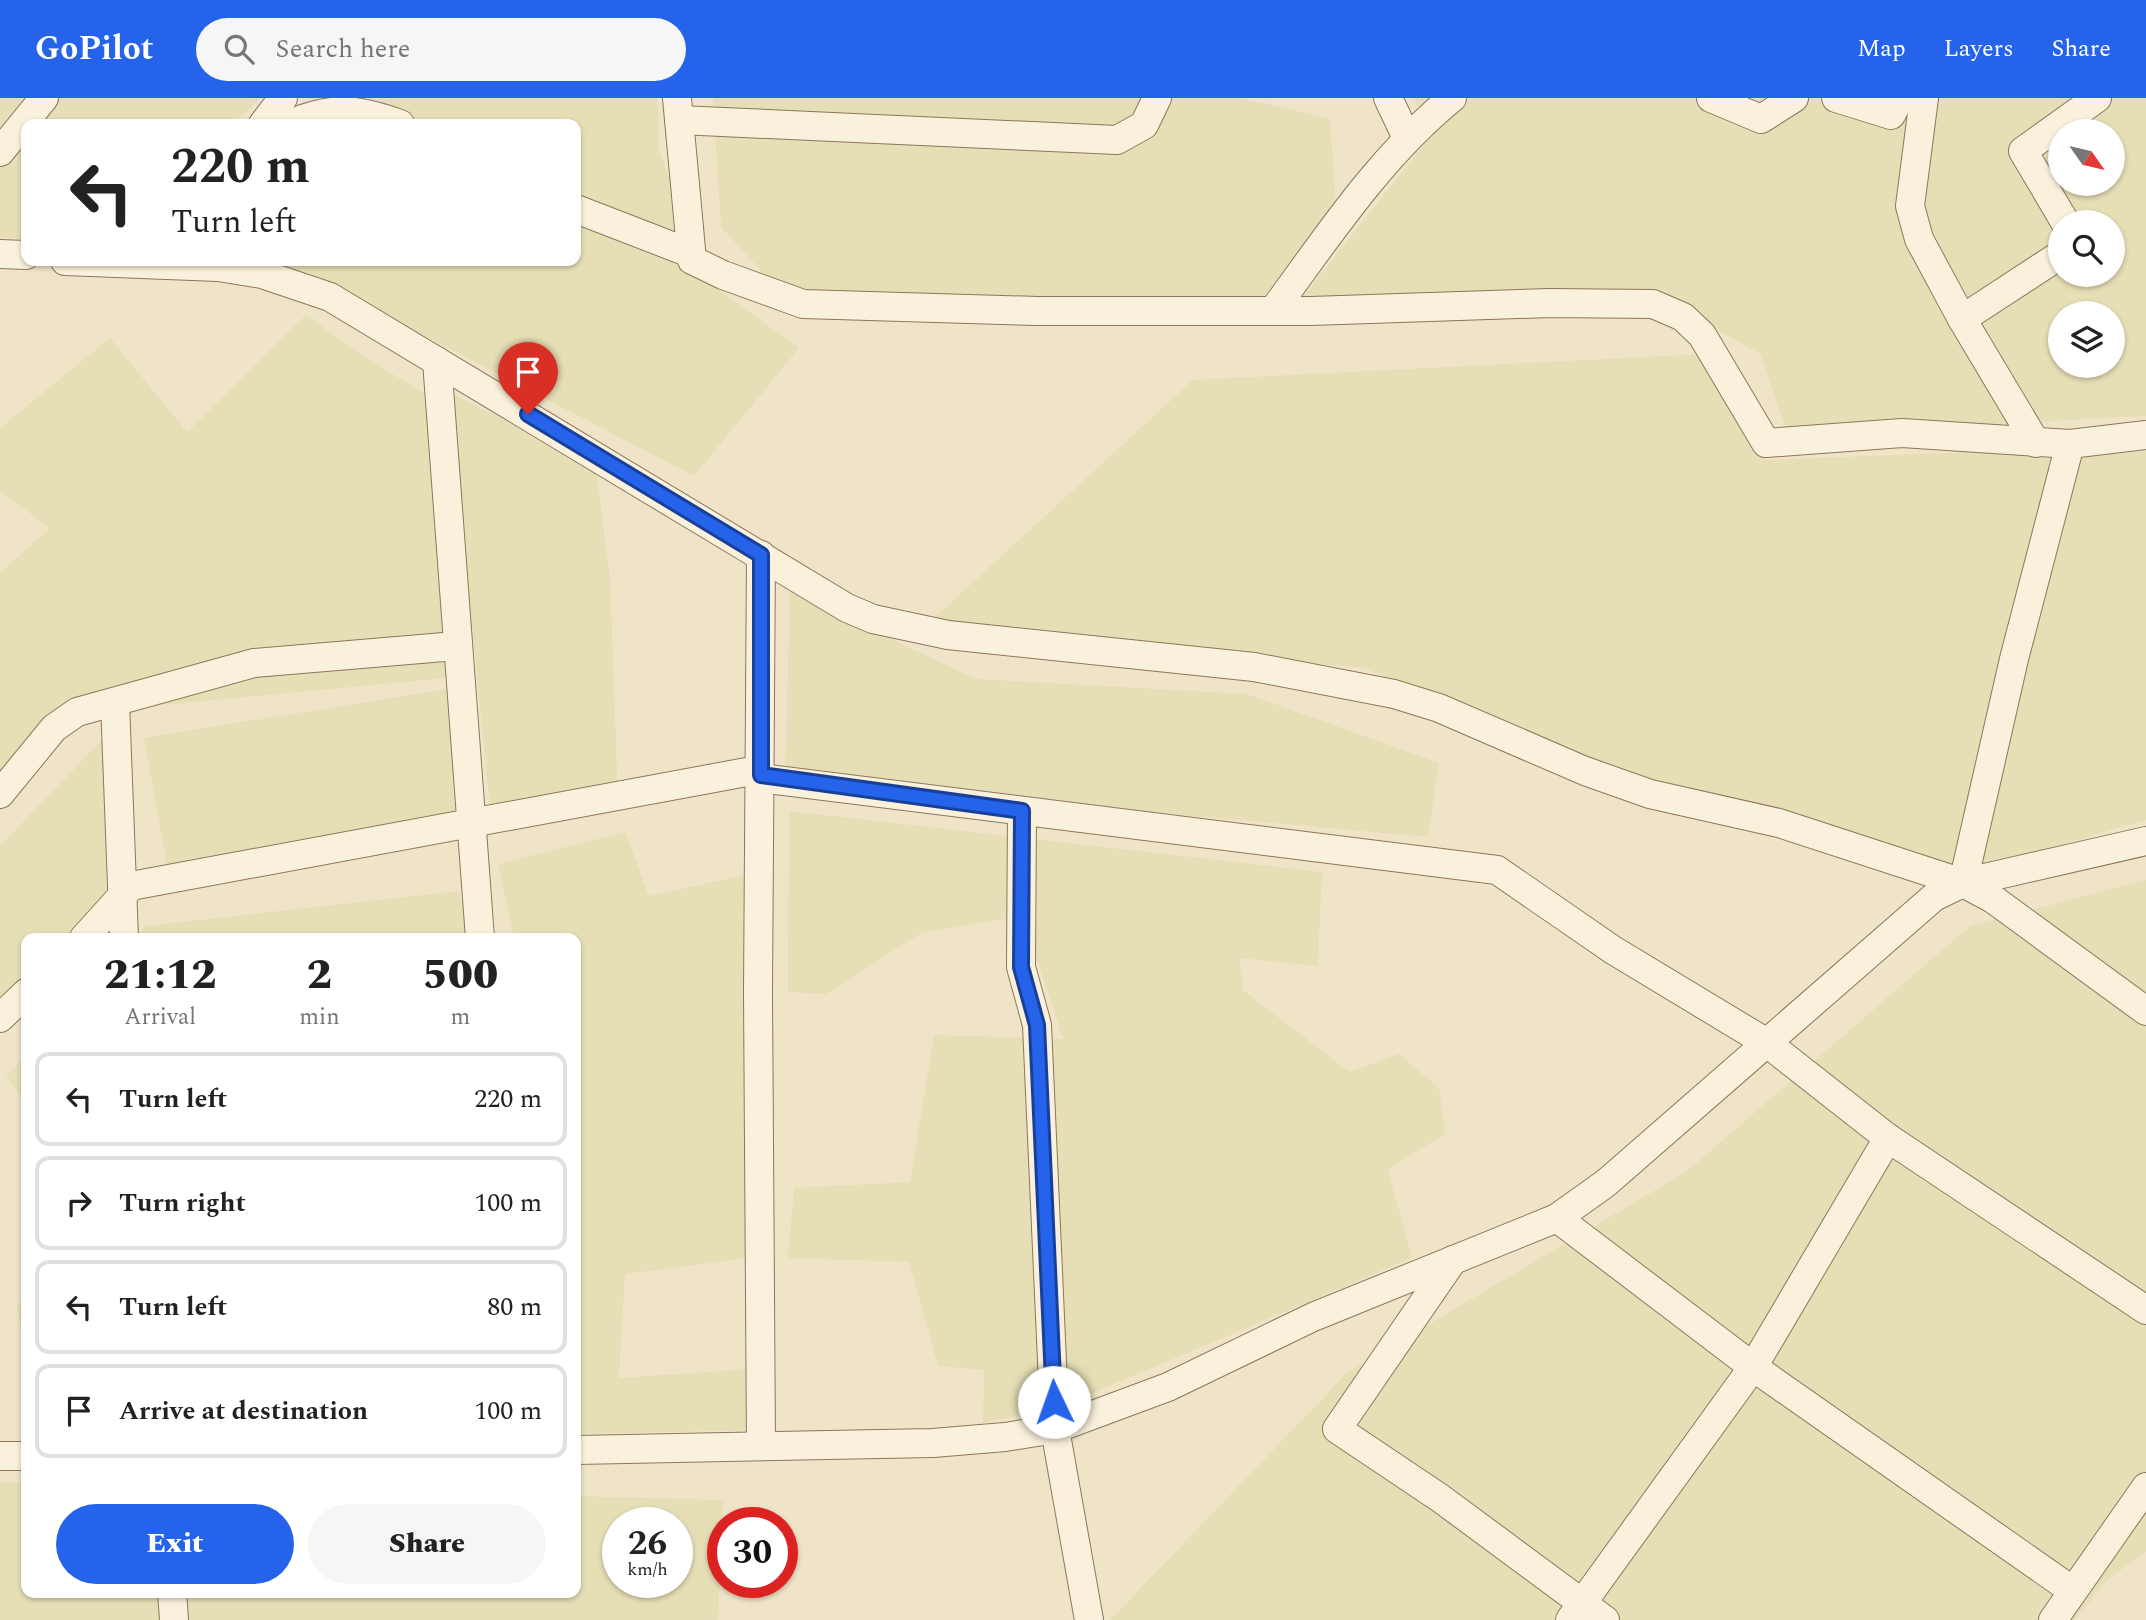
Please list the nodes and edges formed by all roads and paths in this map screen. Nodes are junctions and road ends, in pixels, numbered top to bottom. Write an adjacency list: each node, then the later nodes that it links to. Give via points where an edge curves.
1 (44, 98): 13 (street)
2 (282, 98): 14 (street)
3 (1157, 98): 12 (street, via 1144,125 1117,140)
4 (1388, 98): 18 (street)
5 (1452, 98): 18 (street)
6 (1711, 98): 7 (street, via 1761,119)
7 (1794, 98)
8 (1836, 98): 9 (street, via 1891,115)
9 (1900, 98)
10 (1924, 98): 28 (street, via 1910,206 1919,239)
11 (2098, 98): 20 (street, via 2024,151)
12 (678, 109): 22 (street)
13 (27, 119)
14 (267, 119)
15 (301, 119): 16 (street, via 341,109)
16 (380, 119)
17 (21, 126): 19 (street)
18 (1407, 138): 27 (street)
19 (0, 152)
20 (2058, 210)
21 (581, 211): 22 (street)
22 (690, 253): 27 (street, via 692,260 723,275 803,304 1037,311)
23 (0, 254): 24 (street)
24 (21, 255)
25 (2048, 263): 28 (street)
26 (201, 266): 29 (street, via 299,285 330,297)
27 (1273, 310): 31 (street, via 1653,304 1683,317 1702,335 1766,443 1902,433)
28 (1962, 319): 31 (street)
29 (437, 361): 33 (street); 34 (street)
30 (2146, 435): 32 (street)
31 (2036, 443): 32 (street)
32 (2070, 444): 41 (street)
33 (761, 555): 36 (street); 41 (street, via 847,608 907,628 1254,667 1394,694 1650,794 1779,823)
34 (456, 646): 35 (street, via 254,663); 39 (street)
35 (115, 702): 37 (street, via 77,712 54,728); 42 (street)
36 (761, 775): 38 (street); 39 (street, via 752,771); 56 (street)
37 (0, 794)
38 (1022, 811): 49 (street, via 1497,870 1614,950); 55 (street, via 1020,954 1037,1025)
39 (472, 820): 42 (street, via 131,886); 45 (street)
40 (2146, 841): 41 (street)
41 (1963, 883): 47 (street, via 1993,899); 49 (street, via 1934,897)
42 (124, 893): 43 (street); 44 (street)
43 (88, 933)
44 (124, 933)
45 (480, 933)
46 (21, 998): 48 (street)
47 (2146, 1011)
48 (0, 1018)
49 (1767, 1043): 50 (street); 51 (street, via 1606,1183)
50 (1888, 1138): 53 (street); 54 (street)
51 (1557, 1219): 52 (street); 54 (street)
52 (1453, 1260): 55 (street, via 1313,1317 1168,1387); 63 (street, via 1337,1429 1440,1498)
53 (2146, 1310)
54 (1754, 1367): 61 (street); 63 (street)
55 (1055, 1429): 56 (street, via 933,1443); 65 (street)
56 (761, 1446): 57 (street)
57 (581, 1450)
58 (21, 1456): 59 (street)
59 (0, 1457)
60 (2146, 1487): 61 (street)
61 (2073, 1591): 67 (street)
62 (173, 1598): 64 (street)
63 (1576, 1612): 66 (street)
64 (174, 1620)
65 (1089, 1620)
66 (1605, 1620)
67 (2053, 1620)

